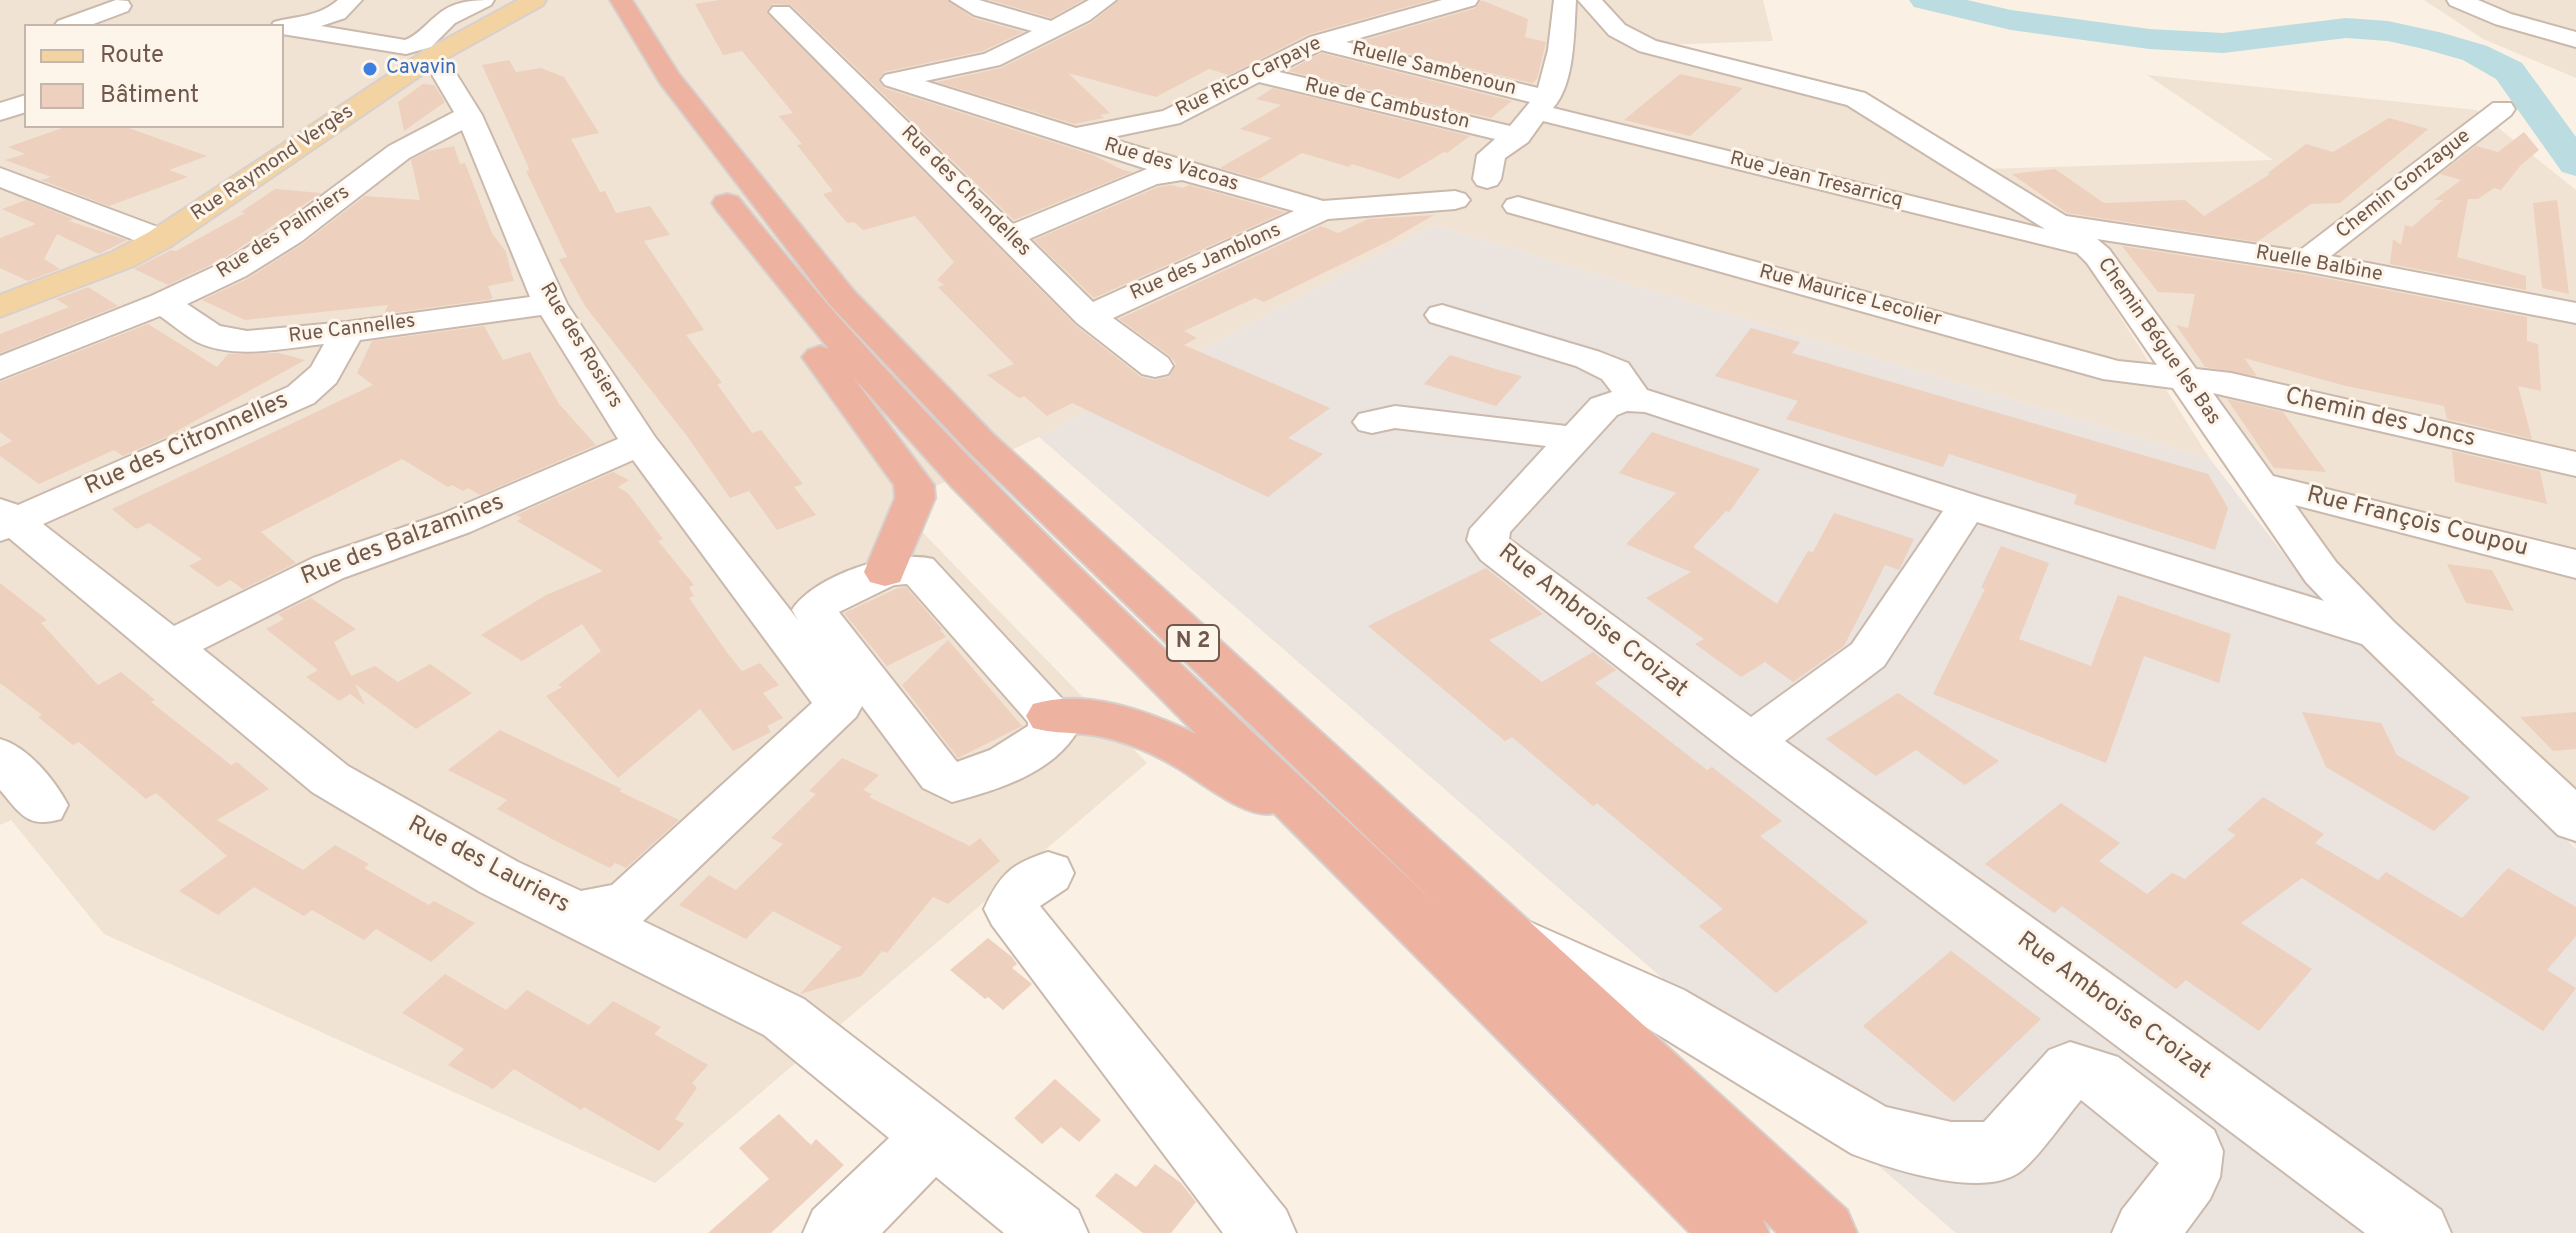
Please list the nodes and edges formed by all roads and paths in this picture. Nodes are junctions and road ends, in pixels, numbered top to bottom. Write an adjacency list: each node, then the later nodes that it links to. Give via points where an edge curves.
1 (351, 0): 16 (street, via 337,13)
2 (483, 0): 22 (street, via 447,18)
3 (535, 0): 13 (main road, Rue Raymond Vergès)
4 (588, 0): 44 (highway, N 2, via 659,114)
5 (621, 0): 76 (highway, N 2, via 669,78 842,298 981,443)
6 (961, 0): 18 (street)
7 (1105, 0): 18 (street)
8 (1467, 0): 20 (street, Rue Rico Carpaye)
9 (1565, 0): 23 (street)
10 (1589, 0): 21 (street, Chemin Bégue les Bas, via 1610,24)
11 (2458, 0): 19 (street)
12 (120, 6): 15 (street)
13 (499, 6): 22 (main road, Rue Raymond Vergès)
14 (781, 12): 26 (street, Rue des Chandelles)
15 (71, 24)
16 (288, 27): 22 (street, via 397,46)
17 (399, 27): 22 (street)
18 (1053, 29): 25 (street, via 991,60)
19 (2576, 40)
20 (1319, 42): 24 (street, Rue Rico Carpaye); 28 (street, Ruelle Sambenoun)
21 (1607, 43): 23 (street); 39 (street, Chemin Bégue les Bas, via 1856,99)
22 (431, 44): 31 (street, Rue des Rosiers); 41 (main road, Rue Raymond Vergès)
23 (1561, 52): 28 (street)
24 (1256, 74): 32 (street, Rue de Cambuston); 33 (street, Rue Rico Carpaye, via 1171,117)
25 (894, 80): 26 (street); 33 (street, Rue des Vacoas)
26 (860, 87): 40 (street, Rue des Chandelles)
27 (24, 104): 30 (street)
28 (1543, 105): 32 (street); 42 (street, Rue Jean Tresarricq)
29 (2502, 109): 43 (street, Chemin Gonzague)
30 (0, 112)
31 (469, 115): 45 (street, Rue des Palmiers, via 399,152 291,234 235,269); 46 (street, Rue des Rosiers)
32 (1518, 136): 36 (street, via 1491,155)
33 (1075, 137): 34 (street, Rue des Vacoas)
34 (1183, 171): 38 (street, Rue des Vacoas); 40 (street, via 1150,177)
35 (0, 177): 41 (street)
36 (1487, 179): 37 (street, via 1454,189); 37 (street, via 1518,188 1524,200)
37 (1486, 207): 38 (street, Rue des Vacoas); 54 (street, Rue Maurice Lecolier, via 2116,371)
38 (1322, 210): 50 (street, Rue des Jamblons)
39 (2061, 224): 42 (street, Chemin Bégue les Bas); 43 (street, Ruelle Balbine)
40 (1010, 236): 50 (street, Rue des Chandelles)
41 (160, 239): 47 (main road, Rue Raymond Vergès)
42 (2093, 251): 54 (street, Chemin Bégue les Bas)
43 (2305, 261): 48 (street, Ruelle Balbine)
44 (777, 268): 64 (highway, via 780,303 914,485 915,498); 73 (highway, N 2, via 965,478)
45 (163, 303): 51 (street, Rue Cannelles, via 221,338); 53 (street, Rue des Palmiers)
46 (550, 304): 51 (street, Rue Cannelles); 58 (street, Rue des Rosiers)
47 (0, 307)
48 (2576, 313)
49 (1442, 315): 55 (street, via 1588,359 1615,371)
50 (1089, 316): 52 (street, Rue des Chandelles)
51 (347, 332): 62 (street, Rue des Citronnelles, via 327,372 301,395)
52 (1155, 366)
53 (0, 368)
54 (2183, 378): 59 (street, Chemin des Joncs, via 2231,384); 60 (street, Chemin Bégue les Bas)
55 (1635, 399): 57 (street, Rue Ambroise Croizat, via 1604,407); 61 (street)
56 (1372, 422): 57 (street, via 1395,417)
57 (1575, 438): 69 (street, Rue Ambroise Croizat, via 1490,529 1488,540)
58 (640, 443): 65 (street, Rue des Rosiers); 67 (street, Rue des Balzamines, via 456,523 328,568)
59 (2576, 464)
60 (2258, 484): 63 (street, Rue François Coupou); 66 (street, Chemin Bégue les Bas, via 2321,572)
61 (1967, 506): 66 (street); 69 (street, via 1868,655)
62 (4, 521): 67 (street, Rue des Lauriers)
63 (2576, 564)
64 (885, 572): 68 (street, via 918,569); 68 (street, via 814,610 940,775 952,783 971,779 1044,742 1054,730)
65 (738, 576): 75 (street, Rue des Lauriers, via 839,705 627,904)
66 (2378, 633): 72 (street, Chemin Bégue les Bas)
67 (170, 646): 75 (street, Rue des Lauriers, via 330,779 499,877)
68 (1050, 716): 73 (highway, via 1084,714 1185,748)
69 (1749, 743): 84 (street, Rue Ambroise Croizat)
70 (0, 757): 71 (street)
71 (43, 805)
72 (2576, 821)
73 (1331, 839): 81 (highway, N 2)
74 (1048, 873): 80 (street, via 1018,893 1011,909)
75 (578, 914): 77 (street, via 784,1017)
76 (1508, 934): 82 (highway, N 2); 83 (street, via 1664,1008 1874,1133 1951,1152 1998,1151 2070,1069 2097,1076 2192,1151 2188,1177)
77 (934, 1137): 78 (street); 79 (street)
78 (836, 1233)
79 (1055, 1233)
80 (1263, 1233)
81 (1736, 1233)
82 (1824, 1233)
83 (2145, 1233)
84 (2418, 1233)

